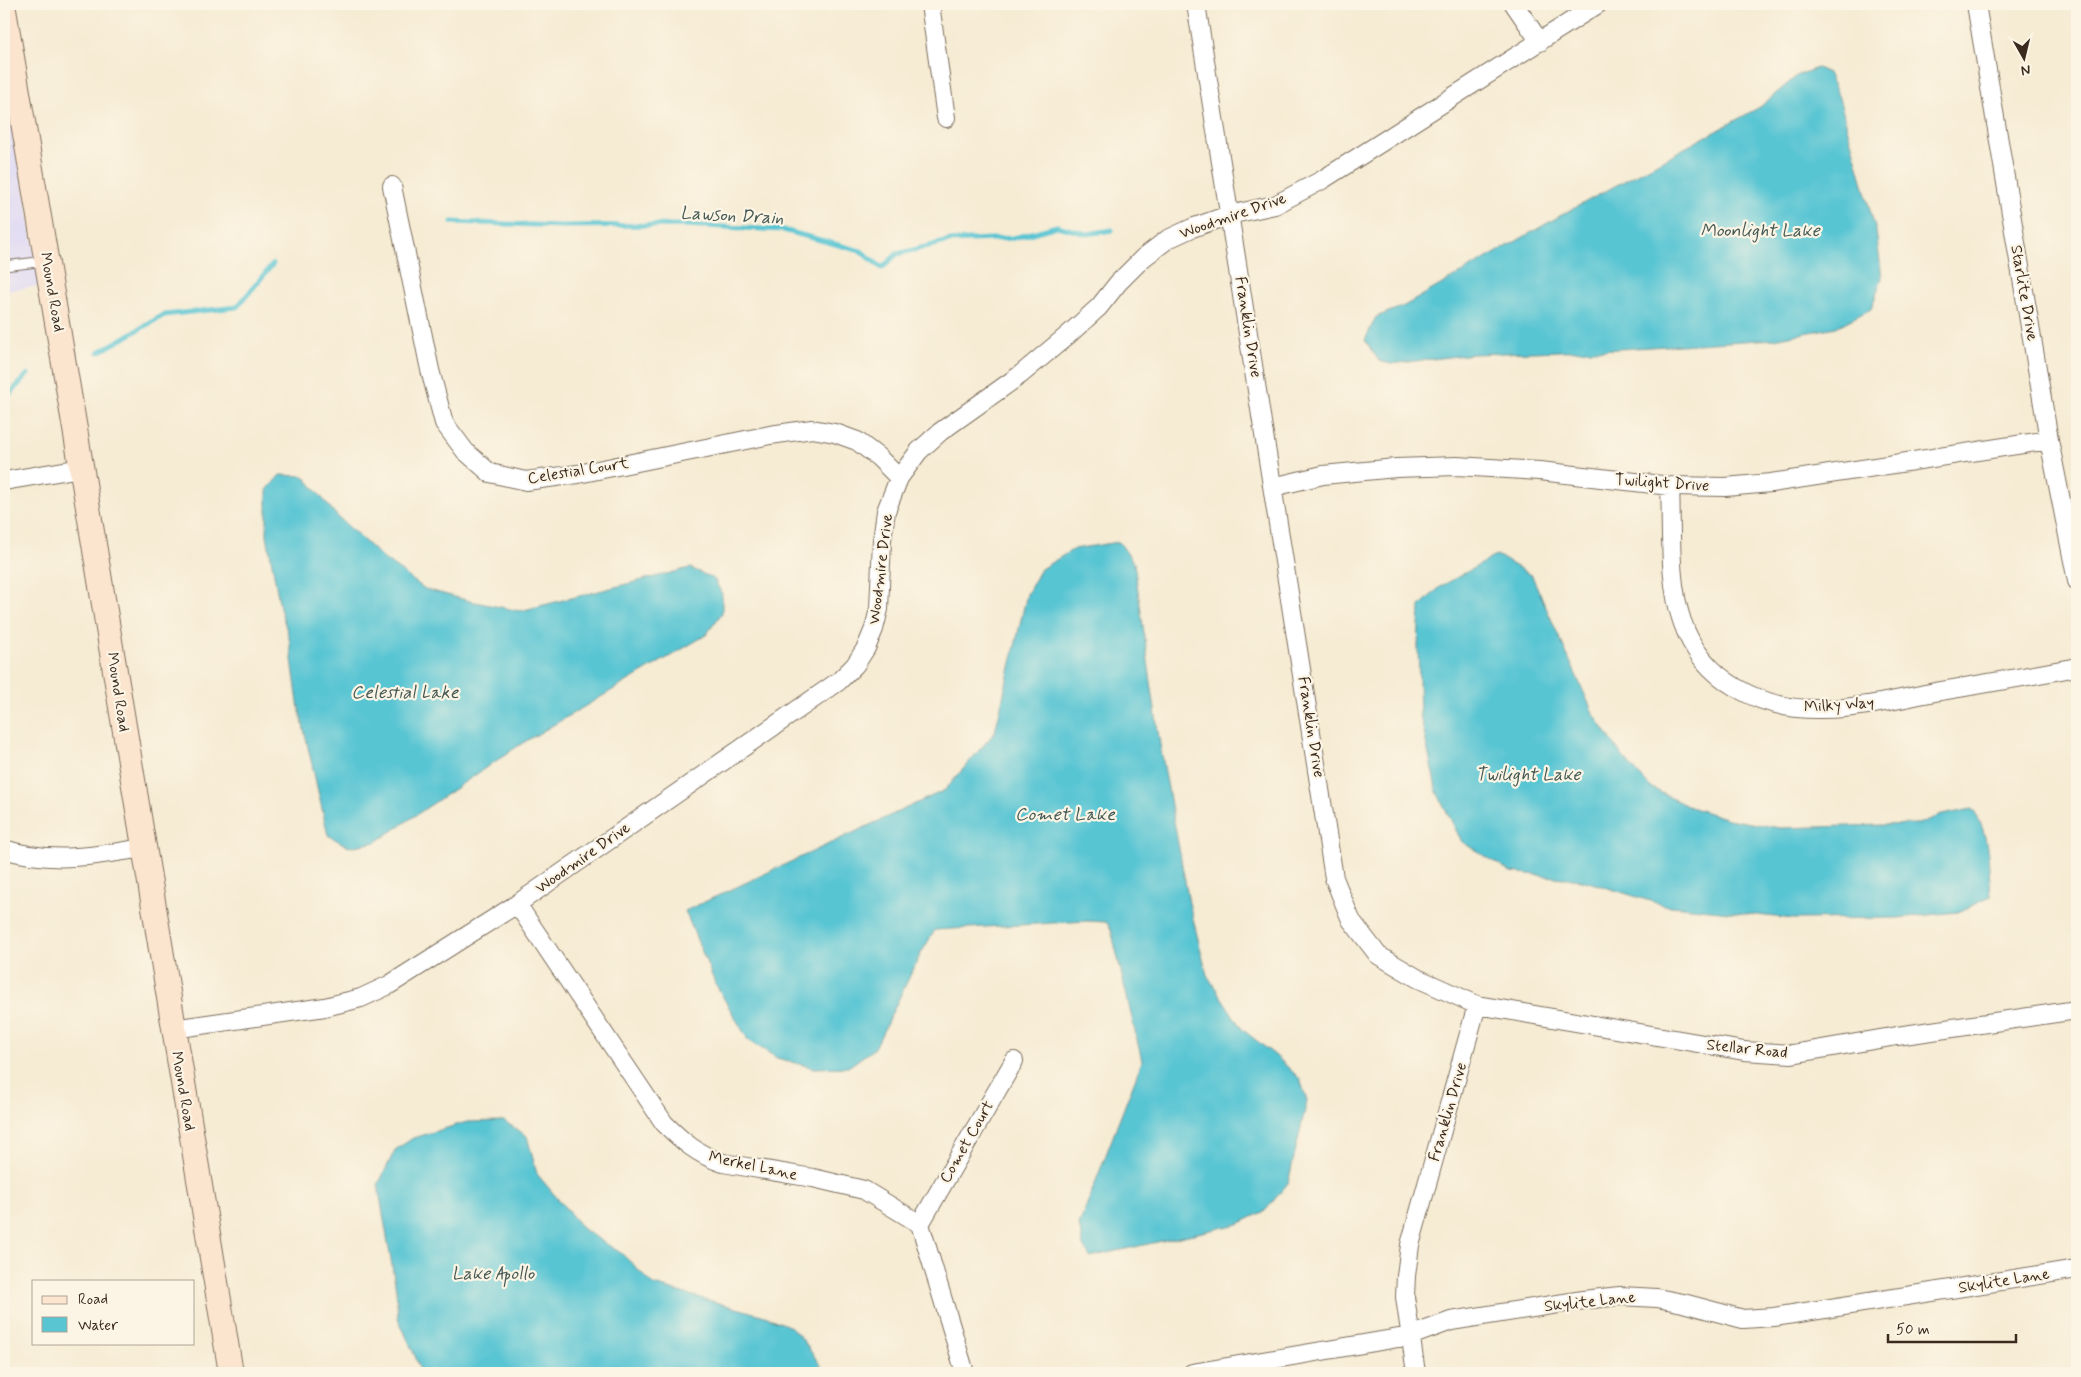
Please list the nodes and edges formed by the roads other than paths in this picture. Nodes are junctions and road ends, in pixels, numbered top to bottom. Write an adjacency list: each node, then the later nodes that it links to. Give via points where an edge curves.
1 (930, 4): 8 (street)
2 (1196, 4): 10 (street, Franklin Drive)
3 (1514, 4): 7 (street)
4 (1598, 4): 7 (street, Woodmire Drive)
5 (1976, 4): 13 (street, Starlite Drive)
6 (4, 19): 11 (street, Mound Road)
7 (1540, 42): 10 (street, Woodmire Drive, via 1322,180 1275,205)
8 (946, 118)
9 (392, 186): 15 (street, Celestial Court, via 444,423 465,451 490,473 526,481 570,475 812,429 857,441)
10 (1230, 215): 15 (street, Woodmire Drive, via 1168,239 1142,258 1074,329 1020,375 940,432); 18 (street, Franklin Drive)
11 (47, 261): 12 (lane); 14 (street, Mound Road)
12 (4, 266)
13 (2049, 440): 17 (street, Twilight Drive, via 1771,482 1724,487); 19 (street, Starlite Drive)
14 (81, 468): 16 (street); 21 (street, Mound Road)
15 (899, 478): 23 (street, Woodmire Drive, via 886,511 879,609 866,648 855,665 839,681)
16 (4, 481)
17 (1670, 486): 18 (street, Twilight Drive, via 1540,471 1457,466 1323,475); 20 (street, Milky Way, via 1675,591 1682,621 1706,664 1726,682 1752,697 1787,708 1823,710)
18 (1273, 487): 24 (street, Franklin Drive, via 1334,878 1351,920 1378,955 1417,978)
19 (2077, 581)
20 (2077, 668)
21 (143, 848): 22 (street, via 66,858 40,858); 26 (street, Mound Road)
22 (4, 849)
23 (517, 904): 26 (street, Woodmire Drive, via 389,985 361,998 325,1007); 28 (street, Merkel Lane, via 664,1122 680,1140 709,1159 723,1163 864,1190)
24 (1478, 1005): 25 (street, Stellar Road, via 1744,1051 1792,1054); 30 (street, Franklin Drive, via 1410,1245 1405,1297)
25 (2077, 1010)
26 (173, 1028): 31 (street, Mound Road)
27 (1014, 1061): 28 (street, Comet Court)
28 (920, 1224): 32 (street)
29 (2077, 1269): 30 (street, Skylite Lane, via 1766,1317 1743,1318 1674,1301 1620,1296 1451,1321)
30 (1410, 1336): 33 (street, Skylite Lane); 34 (street, Franklin Drive)
31 (231, 1373)
32 (966, 1373)
33 (1192, 1373)
34 (1416, 1373)

